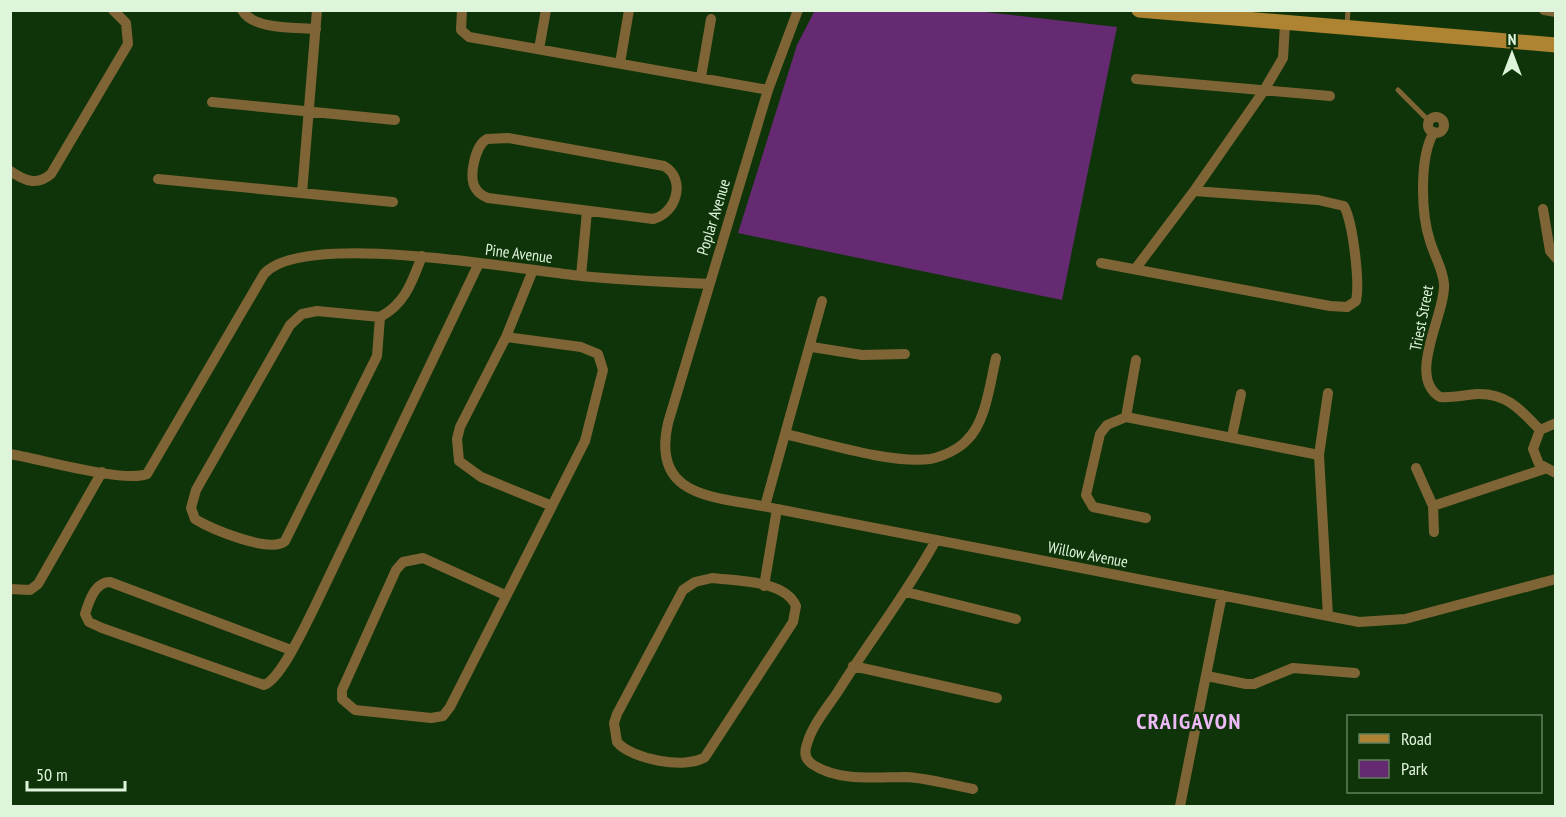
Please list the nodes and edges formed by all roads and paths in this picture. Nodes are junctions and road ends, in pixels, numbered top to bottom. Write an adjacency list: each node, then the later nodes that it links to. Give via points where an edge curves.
1 (113, 10): 31 (street, via 126,23 128,44 51,174 42,181 30,182)
2 (242, 10): 16 (street, via 256,22)
3 (317, 10): 16 (street)
4 (462, 10): 19 (street, via 460,26 464,34)
5 (546, 10): 19 (street)
6 (629, 10): 20 (street)
7 (798, 10): 13 (street, Poplar Avenue)
8 (1138, 10): 12 (street)
9 (1348, 10): 17 (lane)
10 (1544, 10): 11 (street)
11 (1556, 12)
12 (1240, 15): 15 (street)
13 (792, 16): 23 (street, Poplar Avenue)
14 (711, 19): 21 (street)
15 (1286, 24): 17 (street); 25 (street, via 1283,58)
16 (316, 29): 28 (street)
17 (1347, 29): 18 (street)
18 (1556, 45)
19 (539, 49): 20 (street)
20 (620, 63): 21 (street)
21 (701, 77): 23 (street)
22 (1136, 80): 25 (street)
23 (768, 90): 45 (street, Poplar Avenue)
24 (1398, 90): 30 (lane)
25 (1263, 92): 26 (street); 33 (street)
26 (1330, 96)
27 (212, 102): 28 (street)
28 (309, 111): 29 (street); 34 (street)
29 (395, 120)
30 (1429, 121): 58 (street, Triest Street, via 1435,117 1443,120 1442,131 1434,132 1425,158 1425,210 1444,293 1428,356 1429,386 1440,396 1478,394 1504,398)
31 (10, 171)
32 (158, 179): 34 (street)
33 (1194, 191): 42 (street); 42 (street, via 1318,200 1344,206 1357,284 1356,301 1347,307 1330,306)
34 (302, 193): 35 (street)
35 (393, 202)
36 (1543, 209): 39 (street, via 1550,251)
37 (587, 211): 37 (street, via 479,194 473,176 480,143 508,138 664,166 675,176 674,204 663,217); 44 (street)
38 (422, 256): 40 (street, Pine Avenue); 47 (street, via 403,299); 65 (street, Pine Avenue, via 325,253 288,258 269,267 152,469 138,476)
39 (1556, 258)
40 (479, 263): 43 (street, Pine Avenue); 82 (street)
41 (1101, 263): 42 (street)
42 (1136, 268)
43 (534, 270): 44 (street, Pine Avenue); 48 (street)
44 (581, 276): 45 (street, Pine Avenue)
45 (708, 284): 56 (street, Poplar Avenue)
46 (822, 301): 49 (street)
47 (380, 317): 47 (street, via 317,311 295,319 195,490 191,508 195,519 261,545 275,547 285,541 377,356)
48 (506, 337): 67 (street, via 460,427 459,461 481,477); 67 (street, via 592,350 603,364 585,441)
49 (812, 347): 50 (street, via 862,355); 59 (street)
50 (905, 354)
51 (996, 358): 59 (street, via 974,430 968,440 946,454 916,459)
52 (1136, 360): 55 (street)
53 (1328, 393): 62 (street)
54 (1241, 394): 60 (street)
55 (1126, 417): 60 (street); 71 (street, via 1107,425 1100,434 1086,495 1093,507)
56 (668, 423): 68 (street, Willow Avenue, via 664,441 666,461 679,482 708,494)
57 (1556, 423): 58 (street)
58 (1540, 430): 64 (street, via 1533,449 1539,464)
59 (785, 434): 68 (street)
60 (1232, 436): 62 (street)
61 (10, 454): 65 (street, Pine Avenue)
62 (1319, 455): 80 (street)
63 (1416, 468): 69 (street)
64 (1551, 471): 66 (street); 69 (street)
65 (102, 472): 76 (street, via 38,584 30,590)
66 (1556, 485)
67 (552, 506): 78 (street)
68 (765, 506): 70 (street, Willow Avenue)
69 (1433, 506): 72 (street)
70 (777, 509): 73 (street, Willow Avenue); 75 (street)
71 (1146, 518)
72 (1434, 532)
73 (936, 540): 77 (street); 79 (street, Willow Avenue)
74 (1556, 579): 80 (street, Willow Avenue, via 1405,619 1369,622)
75 (764, 586): 75 (street, via 794,600 794,622 711,750 699,761 681,763 638,757 621,747 616,742 617,714 683,590 712,578)
76 (10, 588)
77 (906, 592): 81 (street); 83 (street)
78 (505, 595): 78 (street, via 423,558 403,562 346,679 342,699 355,710 442,716)
79 (1222, 595): 80 (street, Willow Avenue); 85 (street)
80 (1328, 616)
81 (1016, 619)
82 (291, 650): 82 (street, via 110,582 97,587 85,614 89,622 102,628 264,685 272,681)
83 (854, 666): 86 (street); 87 (street, via 810,735 807,759 819,768 862,778 923,779)
84 (1355, 673): 85 (street, via 1293,668 1254,684)
85 (1208, 676): 88 (street)
86 (997, 698)
87 (973, 789)
88 (1180, 807)

